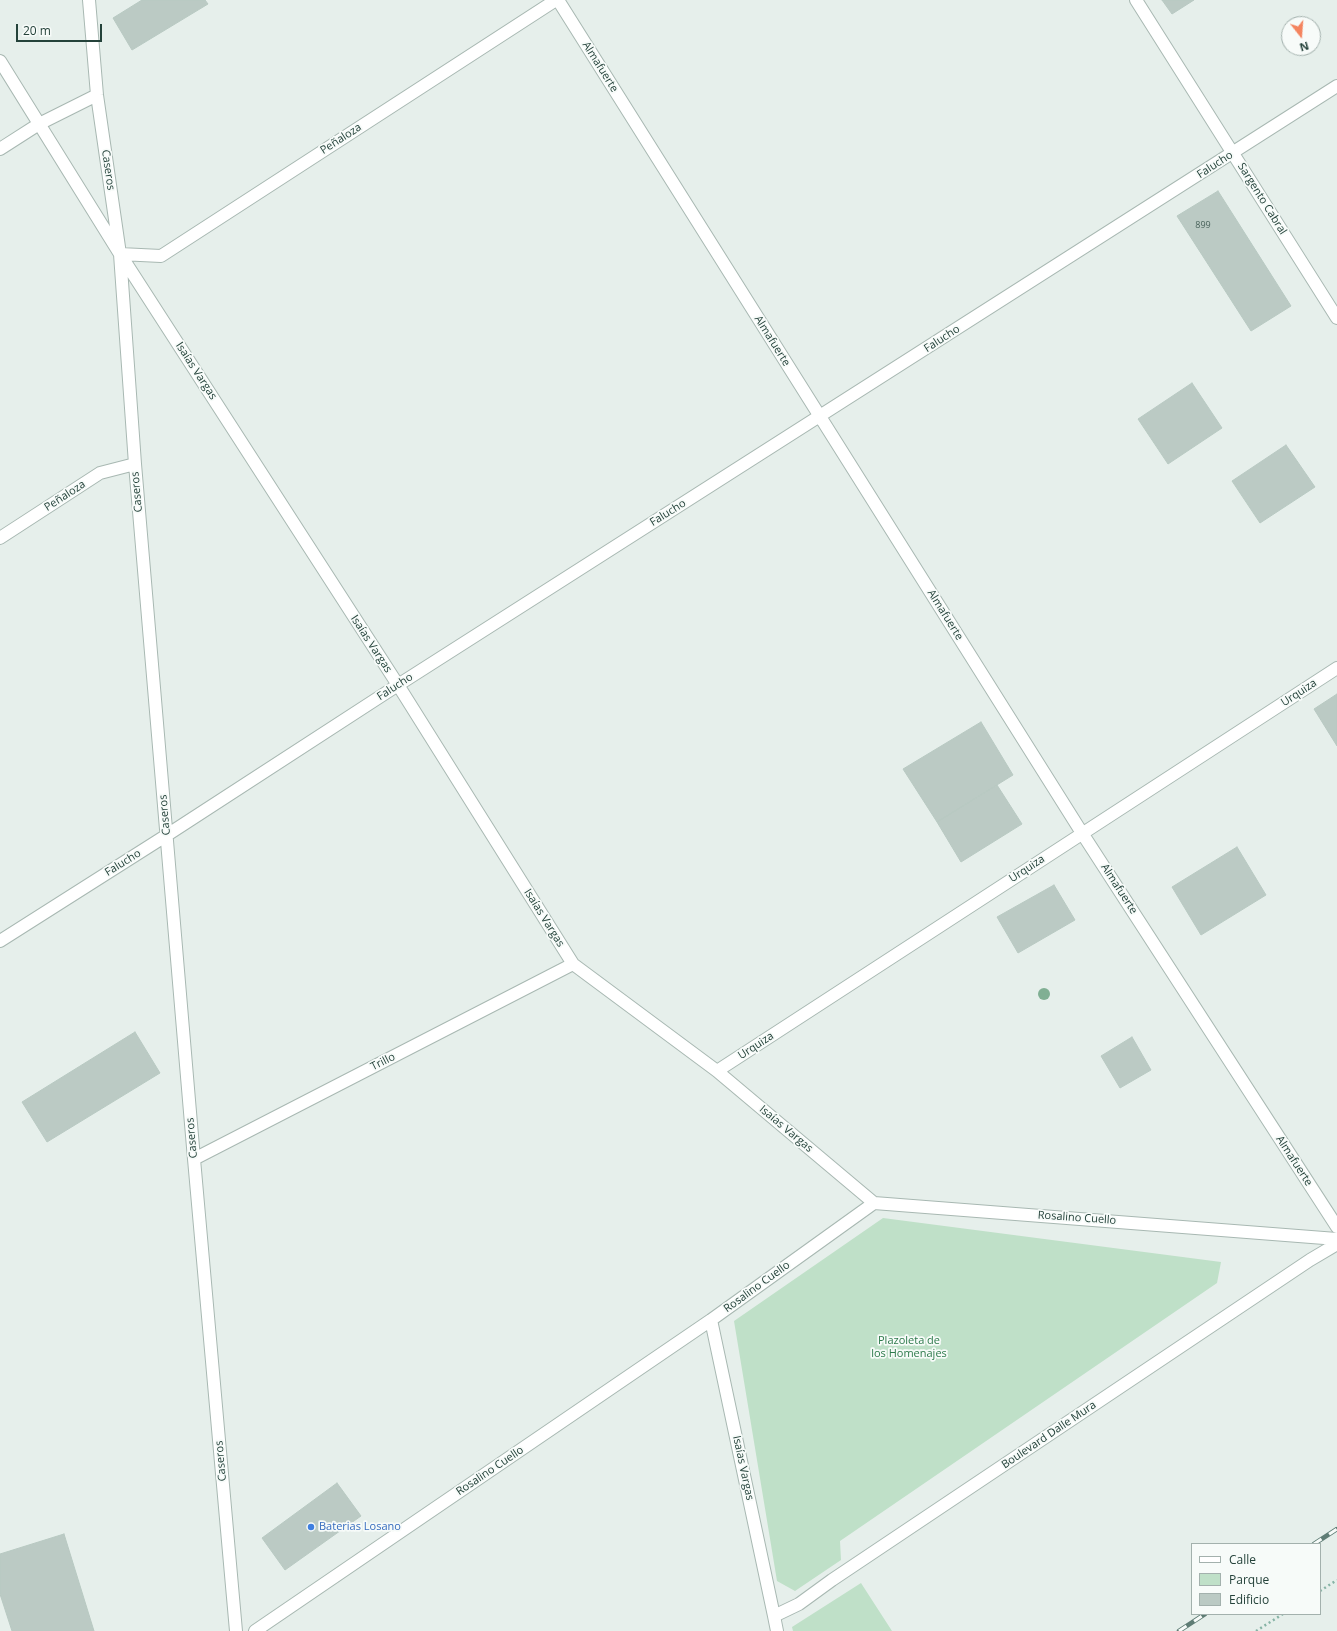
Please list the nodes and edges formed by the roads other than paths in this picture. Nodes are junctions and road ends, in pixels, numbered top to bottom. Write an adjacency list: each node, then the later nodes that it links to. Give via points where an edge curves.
1 (89, 0): 6 (street, Caseros)
2 (557, 0): 10 (street, Peñaloza, via 162,256); 12 (street, Almafuerte)
3 (1136, 0): 9 (street, Sargento Cabral)
4 (0, 61): 7 (street, Isaías Vargas)
5 (1337, 86): 9 (street, Falucho)
6 (97, 95): 7 (street); 10 (street, Caseros)
7 (39, 124): 8 (street); 10 (street, Isaías Vargas)
8 (0, 149)
9 (1233, 153): 11 (street, Sargento Cabral); 12 (street, Falucho)
10 (120, 254): 13 (street, Caseros); 16 (street, Isaías Vargas)
11 (1337, 318)
12 (820, 417): 16 (street, Falucho); 17 (street, Almafuerte)
13 (135, 464): 14 (street, Peñaloza, via 100,473); 18 (street, Caseros)
14 (0, 538)
15 (1337, 668): 17 (street, Urquiza)
16 (398, 684): 18 (street, Falucho); 20 (street, Isaías Vargas)
17 (1082, 832): 21 (street, Urquiza); 24 (street, Almafuerte)
18 (167, 835): 19 (street, Falucho); 22 (street, Caseros)
19 (0, 941)
20 (573, 964): 21 (street, Isaías Vargas); 22 (street, Trillo)
21 (717, 1071): 23 (street, Isaías Vargas)
22 (194, 1159): 29 (street, Caseros)
23 (874, 1203): 25 (street, Rosalino Cuello); 27 (street, Rosalino Cuello)
24 (1337, 1227)
25 (1337, 1239)
26 (1337, 1244): 28 (street, Boulevard Dalle Mura, via 799,1604)
27 (711, 1320): 28 (street, Isaías Vargas); 30 (street, Rosalino Cuello)
28 (774, 1616): 31 (street)
29 (236, 1631)
30 (255, 1631)
31 (777, 1631)

